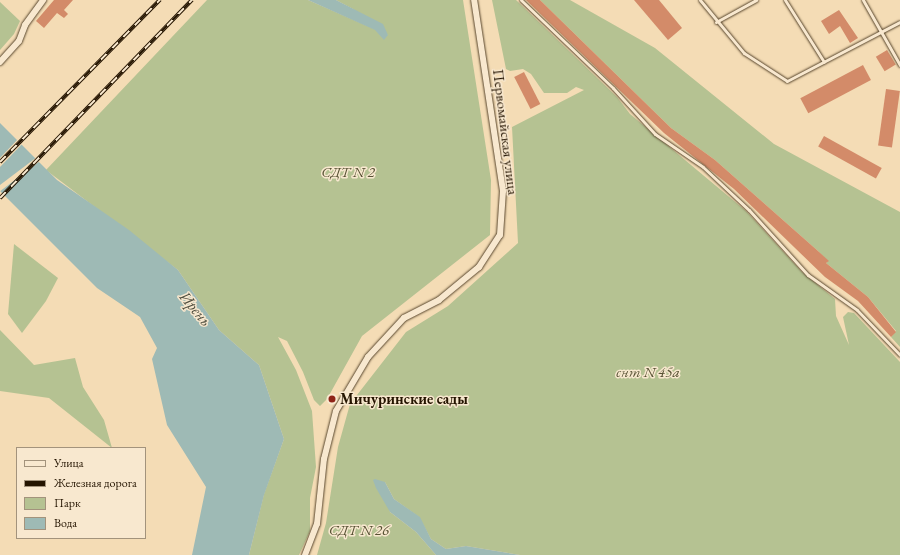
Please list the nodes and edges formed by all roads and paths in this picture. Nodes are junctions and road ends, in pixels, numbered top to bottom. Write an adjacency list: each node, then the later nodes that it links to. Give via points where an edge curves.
1 (43, 0): 11 (street, via 25,25 19,41)
2 (474, 0): 15 (street, Первомайская улица, via 503,191 500,235 479,267 440,300 404,318 368,357 336,411 324,459 317,524)
3 (521, 0): 14 (lane, via 613,88 655,134 703,167 749,210 808,275 857,310)
4 (700, 0): 8 (lane)
5 (756, 0): 8 (lane)
6 (785, 0): 12 (lane)
7 (863, 0): 10 (lane)
8 (716, 22): 12 (lane, via 744,53 787,81)
9 (900, 22): 10 (lane)
10 (882, 32): 12 (lane); 13 (lane)
11 (0, 62)
12 (824, 62)
13 (900, 65)
14 (900, 355)
15 (305, 555)

